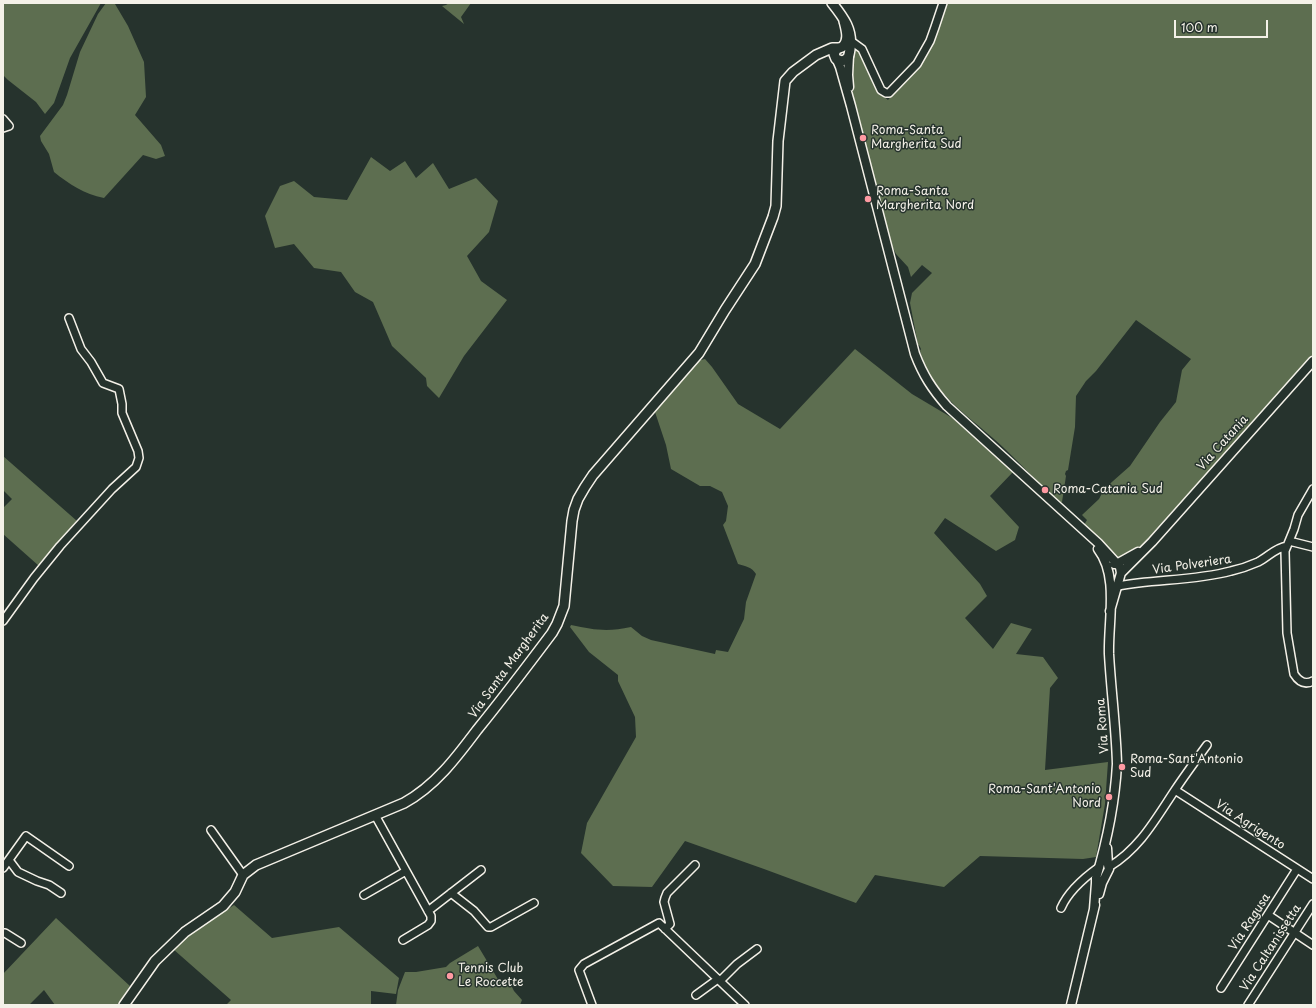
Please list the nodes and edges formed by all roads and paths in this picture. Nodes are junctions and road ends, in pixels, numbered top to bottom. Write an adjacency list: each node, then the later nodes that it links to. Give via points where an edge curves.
1 (832, 3): 3 (main road)
2 (943, 3): 4 (street, via 933,34 917,64 889,93 881,90 862,49)
3 (844, 22): 4 (main road, via 848,26); 5 (main road, via 847,34 845,43)
4 (851, 41): 6 (main road)
5 (840, 47): 6 (main road, via 847,48); 7 (main road, via 835,52); 8 (main road, Via Santa Margherita)
6 (849, 54): 7 (main road, via 844,61); 9 (street)
7 (837, 59): 8 (main road, via 821,56); 9 (street)
8 (808, 60): 24 (main road, Via Santa Margherita, via 785,82 777,150 776,206 758,258 699,353 593,475 578,499 572,521 564,606 552,633 438,777 413,798)
9 (851, 106): 17 (street, via 915,354 929,385 947,406 1084,531)
10 (3, 119): 11 (street)
11 (6, 127)
12 (69, 318): 20 (street, via 81,349 103,383 119,389 122,413 139,458 136,467 60,546)
13 (1313, 360): 17 (street, Via Catania, via 1152,542)
14 (1313, 489): 15 (street, via 1298,515)
15 (1288, 544): 16 (street); 18 (street, Via Polveriera, via 1279,547 1257,563 1224,573); 21 (street, via 1285,551 1285,600 1289,648 1297,679 1305,683)
16 (1313, 547)
17 (1115, 569): 18 (street); 19 (street, Via Roma, via 1110,584)
18 (1118, 586): 19 (street)
19 (1110, 610): 29 (street, Via Roma, via 1109,654 1117,764)
20 (3, 621)
21 (1313, 681)
22 (1207, 745): 23 (street)
23 (1175, 790): 29 (street, via 1149,831 1132,849); 31 (street, Via Agrigento)
24 (375, 815): 33 (street); 34 (main road, Via Santa Margherita, via 256,865)
25 (211, 830): 34 (street)
26 (9, 860): 28 (street, via 26,836); 30 (street); 38 (street, via 18,872 49,885)
27 (695, 865): 46 (street, via 667,893 664,902 670,924)
28 (69, 866)
29 (1104, 866): 36 (street, Via Roma, via 1110,870); 37 (street)
30 (3, 868)
31 (1297, 868): 35 (street, Via Agrigento); 45 (street, Via Ragusa)
32 (481, 870): 39 (street)
33 (406, 871): 40 (street); 44 (street)
34 (243, 875): 56 (main road, Via Santa Margherita, via 223,906 185,932 155,961)
35 (1313, 879)
36 (1098, 882): 37 (street); 59 (street, Via Roma)
37 (1078, 885): 43 (street)
38 (60, 893)
39 (451, 893): 41 (street, via 491,927); 44 (street)
40 (364, 895)
41 (534, 903)
42 (1313, 904): 47 (street, Via Caltanissetta)
43 (1061, 908)
44 (428, 911): 49 (street, via 431,916 430,924)
45 (1268, 915): 47 (street); 54 (street, Via Ragusa)
46 (665, 929): 53 (street); 57 (street, via 660,924 584,964 579,970)
47 (1295, 932): 51 (street); 60 (street, Via Caltanissetta)
48 (3, 934): 50 (street)
49 (403, 940)
50 (22, 943)
51 (1313, 945)
52 (757, 949): 53 (street)
53 (719, 980): 55 (street); 58 (street)
54 (1221, 988)
55 (696, 995)
56 (124, 1005)
57 (592, 1005)
58 (745, 1005)
59 (1071, 1005)
60 (1248, 1005)

